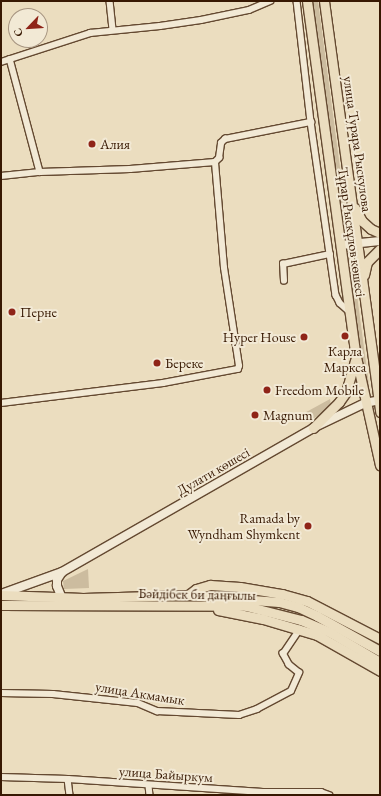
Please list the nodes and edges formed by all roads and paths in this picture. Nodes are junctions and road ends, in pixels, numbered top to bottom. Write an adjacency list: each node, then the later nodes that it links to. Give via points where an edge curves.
1 (110, 1): 6 (street)
2 (270, 1): 6 (street, via 249,10 201,20)
3 (298, 1): 10 (street)
4 (307, 1): 9 (main road, Тұрар Рыскұлов көшесі)
5 (324, 1): 15 (main road, улица Турара Рыскулова)
6 (113, 30): 7 (street, via 90,33)
7 (10, 59): 8 (street); 13 (street)
8 (1, 62)
9 (319, 101): 10 (street); 19 (main road, Тұрар Рыскұлов көшесі)
10 (309, 103): 11 (street)
11 (311, 122): 12 (street, via 225,138 221,143 219,158); 20 (street)
12 (214, 162): 13 (street, via 130,169); 28 (street, via 224,268 238,369 163,383)
13 (40, 172): 14 (street)
14 (1, 176)
15 (349, 190): 16 (main road, via 362,221); 18 (main road, улица Турара Рыскулова)
16 (380, 233)
17 (380, 241): 18 (main road)
18 (358, 243): 19 (main road); 24 (main road, Тұрар Рыскұлов көшесі)
19 (341, 245): 20 (street); 25 (main road, Тұрар Рыскұлов көшесі)
20 (329, 247): 22 (street)
21 (380, 250): 24 (main road, via 367,262)
22 (330, 254): 23 (street, via 283,264); 25 (street, via 336,295)
23 (284, 281)
24 (363, 291): 27 (main road, Тұрар Рыскұлов көшесі)
25 (349, 311): 26 (main road, Тұрар Рыскұлов көшесі)
26 (356, 357): 29 (main road, Тұрар Рыскұлов көшесі); 31 (main road, via 346,392)
27 (379, 400): 29 (main road, Дулати көшесі); 30 (main road)
28 (1, 403)
29 (365, 403): 31 (main road, Дулати көшесі); 32 (main road, Тұрар Рыскұлов көшесі)
30 (380, 412)
31 (313, 428): 33 (main road, Дулати көшесі)
32 (380, 465)
33 (62, 572): 34 (main road, Дулати көшесі); 36 (main road, via 57,580)
34 (1, 594): 36 (main road, Бәйдібек би даңғылы)
35 (188, 595): 36 (main road, Бәйдібек би даңғылы, via 84,598); 40 (main road, via 196,589 210,585 282,594 307,601); 41 (main road, Бәйдібек би даңғылы, via 279,602 298,607)
36 (61, 596)
37 (1, 605): 38 (main road, Бәйдібек би даңғылы)
38 (195, 606): 39 (main road); 42 (main road, Бәйдібек би даңғылы, via 246,606 301,620 331,633)
39 (300, 629): 43 (main road, via 317,635); 44 (street, улица Акмамык, via 283,654 289,665 299,673 291,691 257,709 239,715 157,711 138,703 54,694)
40 (380, 639)
41 (380, 651)
42 (380, 662)
43 (380, 670)
44 (1, 694)
45 (1, 777): 46 (street, улица Байыркум)
46 (68, 779): 47 (street, улица Байыркум); 48 (street)
47 (149, 786): 49 (street); 50 (street, улица Байыркум, via 263,792 321,792)
48 (70, 795)
49 (150, 795)
50 (329, 795)

